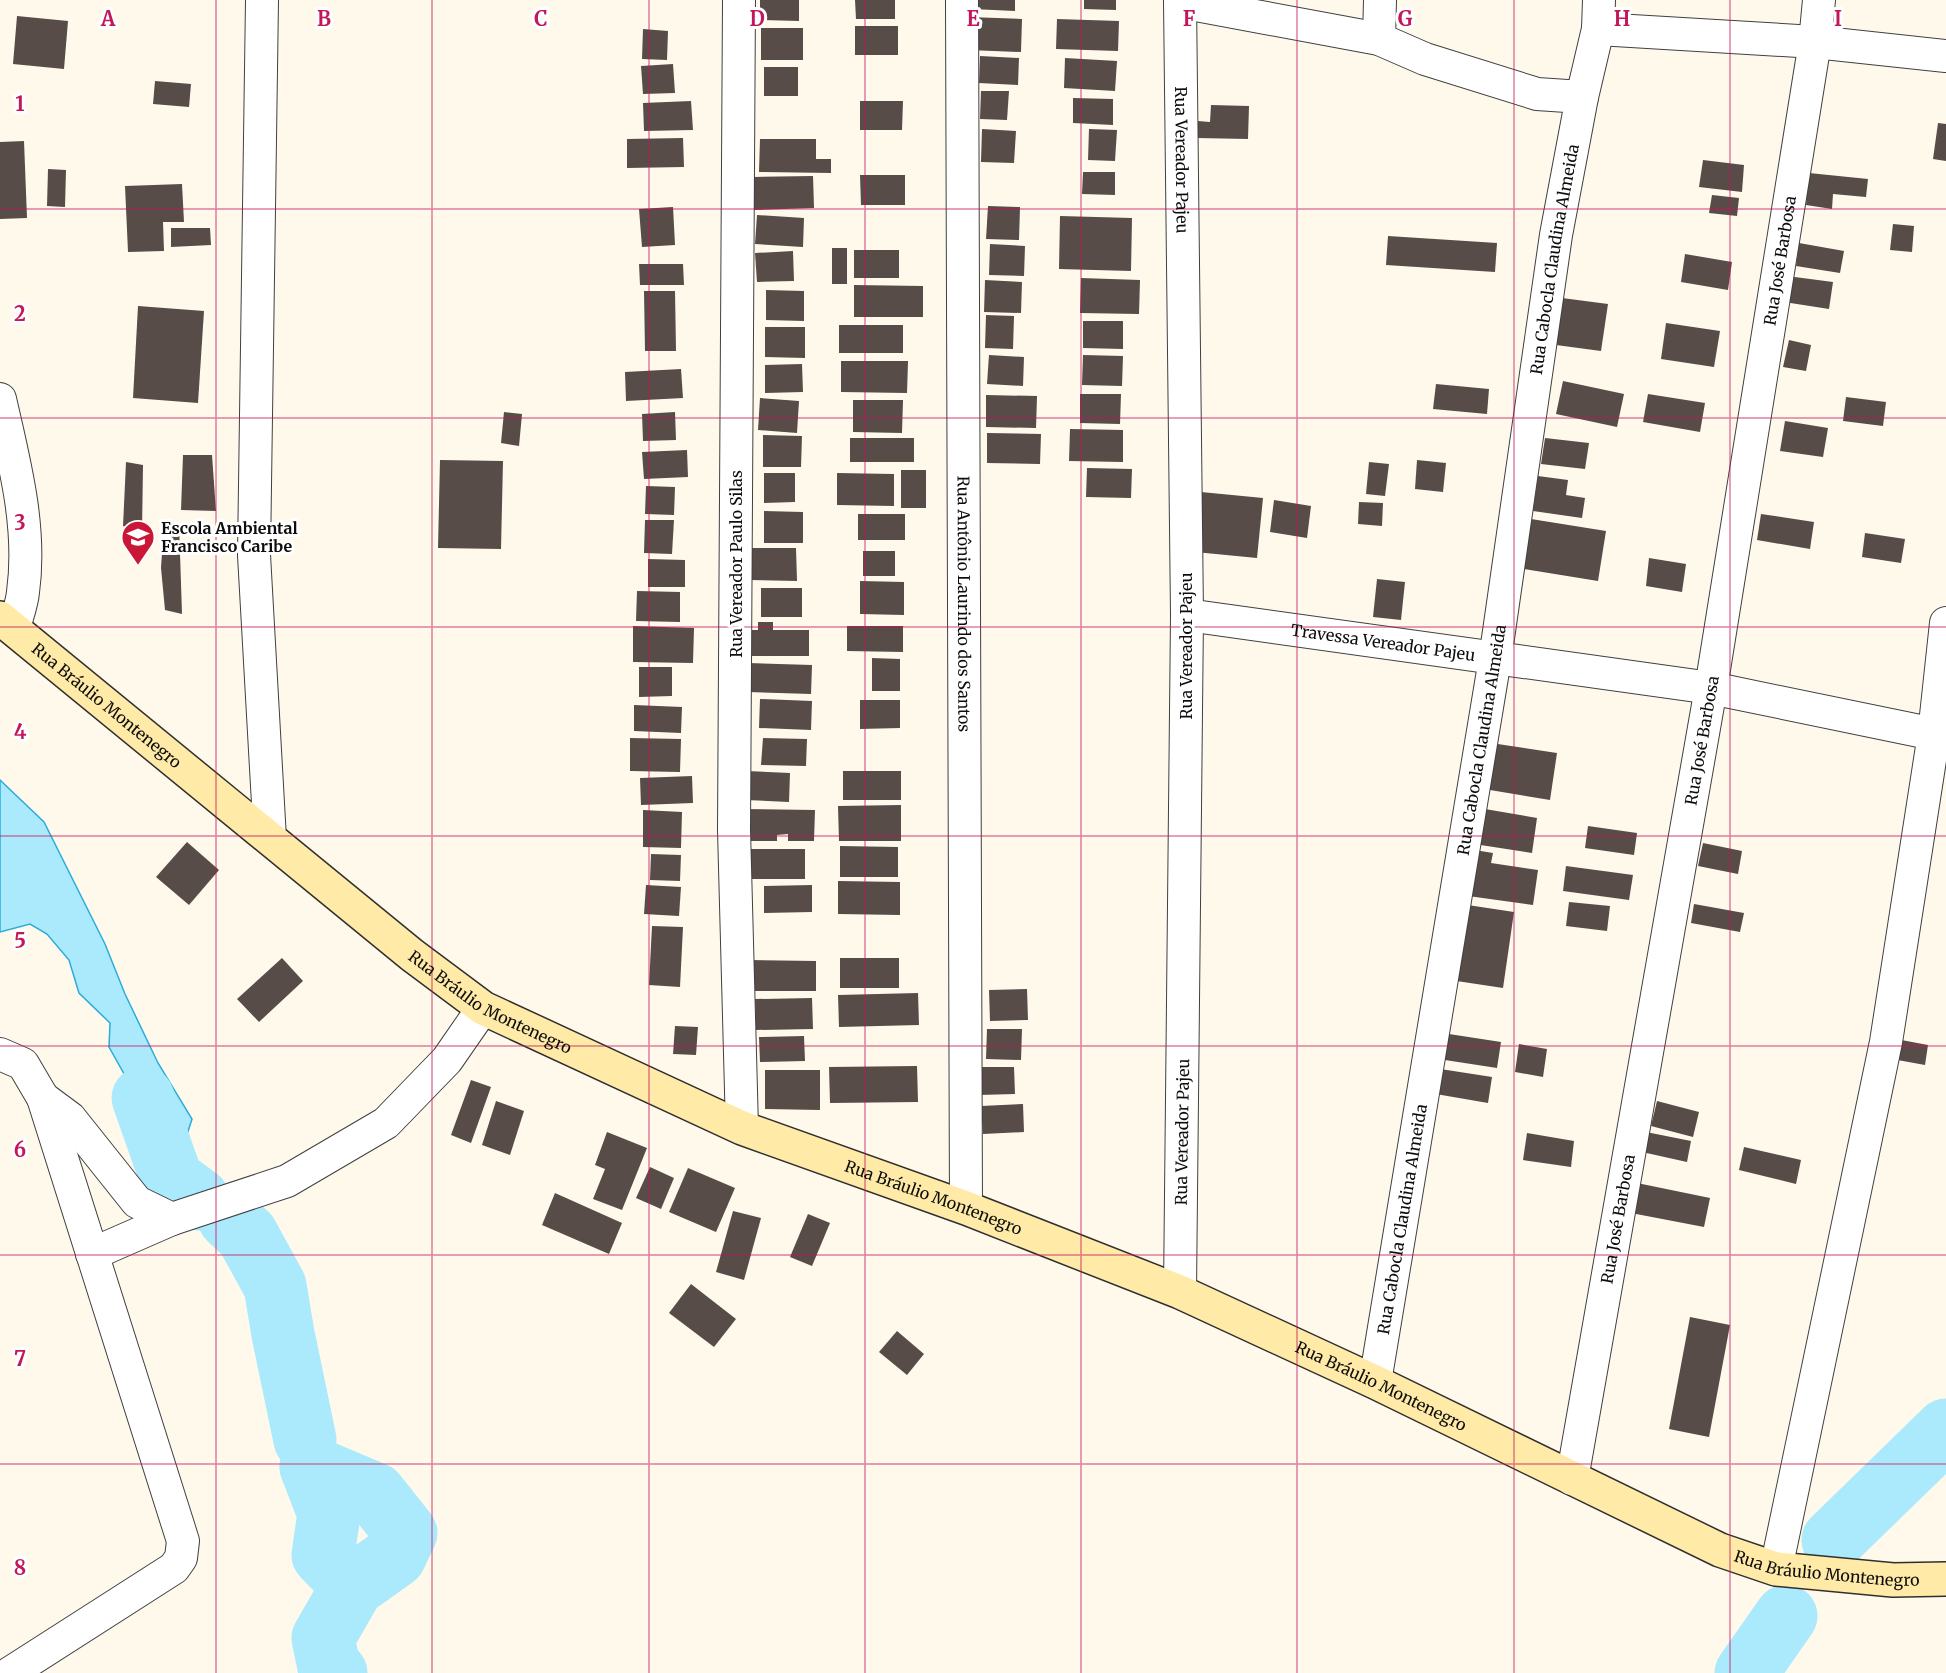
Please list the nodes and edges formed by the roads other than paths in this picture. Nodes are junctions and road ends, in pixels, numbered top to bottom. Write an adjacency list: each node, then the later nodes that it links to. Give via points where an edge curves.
1 (262, 0): 19 (street, via 254,555)
2 (739, 0): 23 (street, Rua Vereador Paulo Silas, via 734,830)
3 (962, 0): 24 (street, Rua Antônio Laurindo dos Santos)
4 (1380, 0): 8 (street)
5 (1819, 0): 9 (street, Rua José Barbosa)
6 (1180, 1): 8 (street); 13 (street, Rua Vereador Pajeu)
7 (1599, 14): 9 (street, via 1622,28); 11 (street, Rua Cabocla Claudina Almeida)
8 (1379, 39): 11 (street, via 1425,59 1537,94)
9 (1815, 42): 10 (street); 17 (street, Rua José Barbosa)
10 (1946, 57)
11 (1582, 97): 16 (street, Rua Cabocla Claudina Almeida, via 1556,235)
12 (0, 399): 14 (street, via 17,475 26,545 23,593)
13 (1187, 615): 16 (street, Travessa Vereador Pajeu); 27 (street, Rua Vereador Pajeu)
14 (7, 623): 19 (street, Rua Bráulio Montenegro)
15 (1946, 623): 18 (street)
16 (1495, 659): 17 (street, Travessa Vereador Pajeu); 28 (street, Rua Cabocla Claudina Almeida)
17 (1712, 688): 18 (street, Travessa Vereador Pajeu); 29 (street, Rua José Barbosa)
18 (1934, 734): 30 (street, via 1886,1042)
19 (270, 839): 20 (street, Rua Bráulio Montenegro)
20 (483, 1008): 23 (street, Rua Bráulio Montenegro); 25 (street, via 447,1060 386,1124 287,1181)
21 (0, 1054): 22 (street, via 23,1064)
22 (43, 1098): 25 (street, via 70,1118 137,1202); 26 (street)
23 (741, 1128): 24 (street, Rua Bráulio Montenegro)
24 (966, 1208): 27 (street, Rua Bráulio Montenegro)
25 (172, 1220): 26 (street)
26 (92, 1254): 32 (street, via 183,1541 181,1558 174,1568)
27 (1180, 1292): 28 (street, Rua Bráulio Montenegro)
28 (1375, 1382): 29 (street, Rua Bráulio Montenegro)
29 (1572, 1479): 30 (street, Rua Bráulio Montenegro, via 1720,1550)
30 (1776, 1569): 31 (street, Rua Bráulio Montenegro, via 1893,1580)
31 (1946, 1579)
32 (10, 1673)

